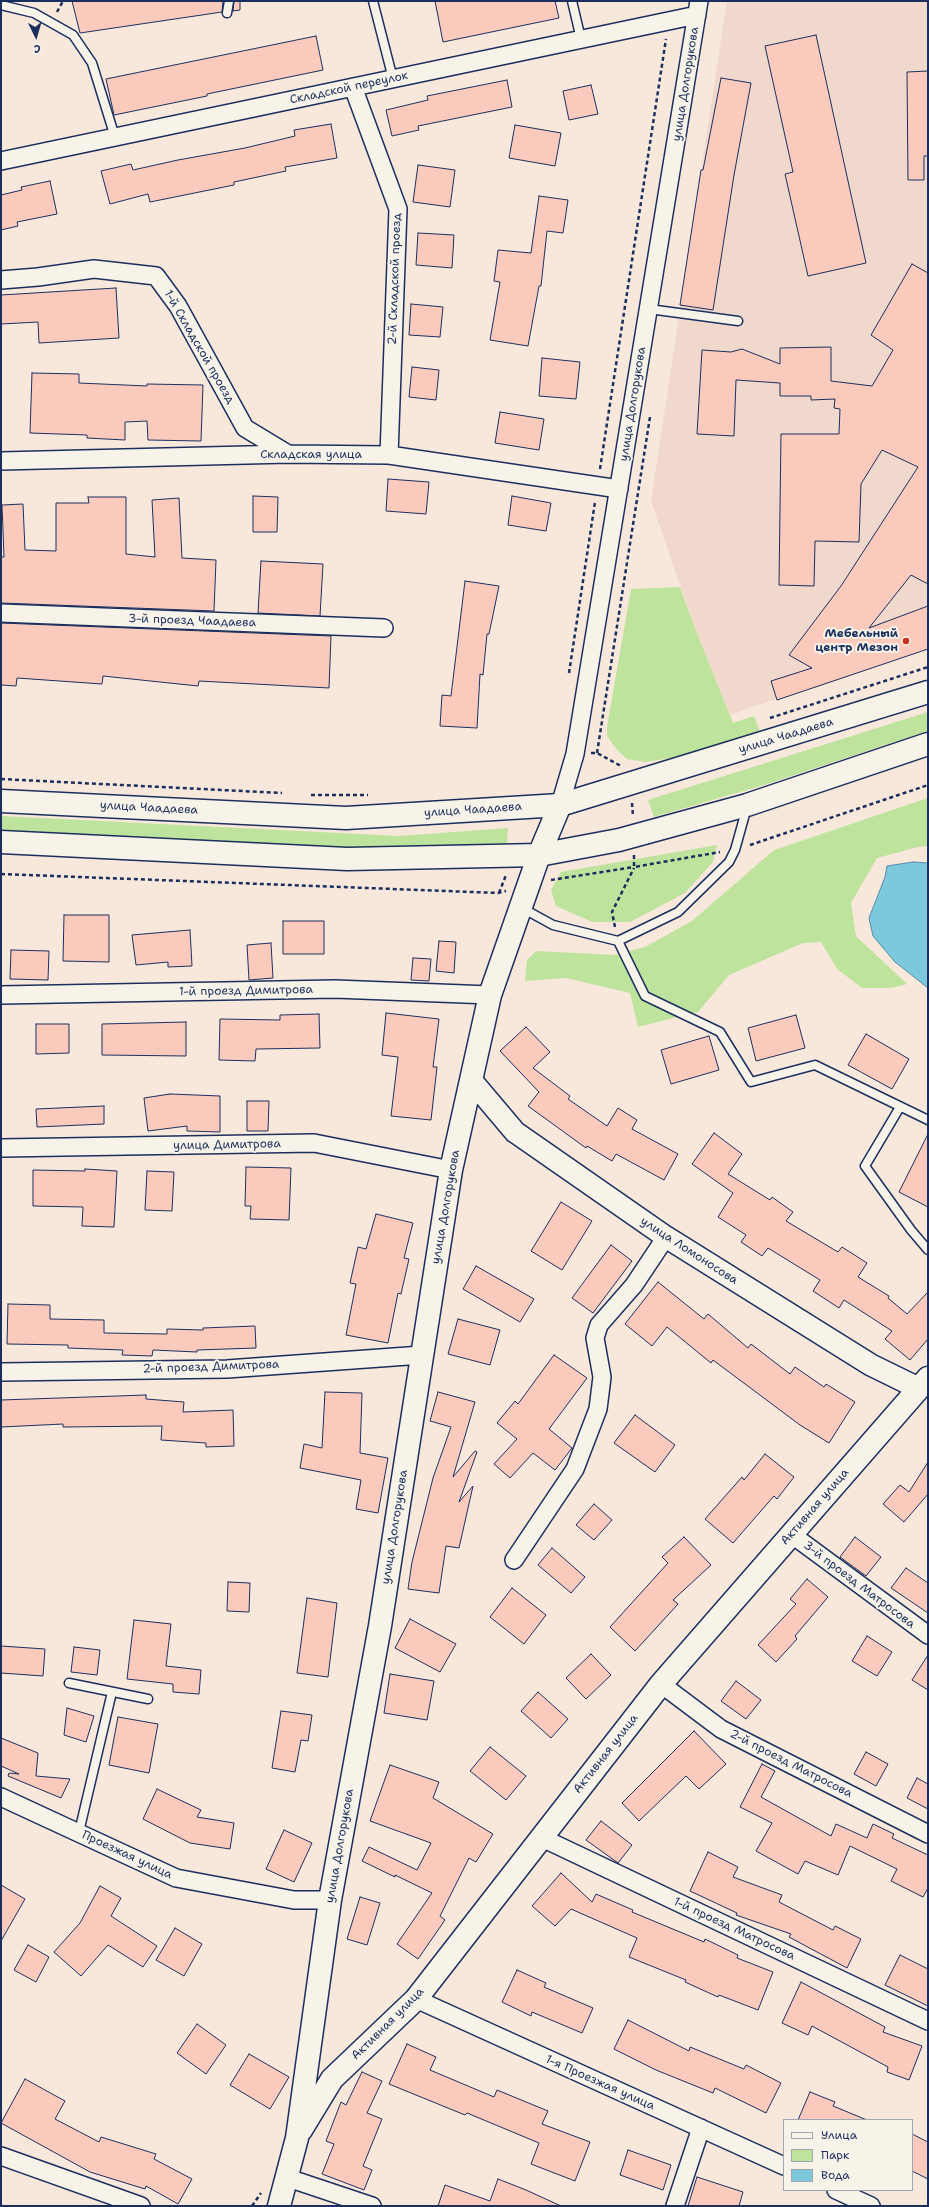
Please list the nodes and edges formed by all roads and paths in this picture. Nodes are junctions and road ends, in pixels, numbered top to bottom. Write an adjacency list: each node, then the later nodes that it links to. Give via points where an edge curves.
1 (229, 1): 6 (lane)
2 (372, 1): 9 (lane)
3 (572, 1): 8 (lane)
4 (1, 5): 11 (lane, via 34,13 73,35 92,63)
5 (698, 8): 7 (street, Складской переулок); 14 (street, улица Долгорукова)
6 (227, 13)
7 (669, 21): 8 (street, Складской переулок); 19 (path)
8 (581, 39): 9 (street, Складской переулок)
9 (393, 79): 10 (street, Складской переулок)
10 (352, 87): 11 (street, Складской переулок); 17 (street, 2-й Складской проезд, via 398,209)
11 (115, 137): 12 (street, Складской переулок)
12 (1, 161)
13 (1, 280): 16 (street, 1-й Складской проезд, via 94,268 156,276 178,306 245,428)
14 (649, 309): 15 (lane); 20 (street, улица Долгорукова)
15 (738, 321)
16 (288, 454): 17 (street, Складская улица); 18 (street, Складская улица)
17 (389, 455): 19 (street, Складская улица)
18 (1, 461)
19 (598, 486): 20 (street, Складская улица); 24 (path)
20 (620, 489): 35 (street, улица Долгорукова, via 575,754)
21 (1, 613): 22 (street, 3-й проезд Чаадаева)
22 (384, 628)
23 (928, 667): 26 (path)
24 (568, 678)
25 (928, 692): 35 (main road, улица Чаадаева)
26 (763, 720)
27 (928, 744): 36 (main road)
28 (597, 753): 29 (path, via 620,766)
29 (628, 763)
30 (1, 778): 31 (path)
31 (284, 793)
32 (308, 795): 33 (path)
33 (372, 795)
34 (1, 801): 35 (main road, улица Чаадаева, via 346,818)
35 (560, 804): 38 (main road, улица Долгорукова)
36 (747, 805): 38 (main road, via 619,840); 42 (lane, via 735,850 728,862 678,912)
37 (1, 842): 38 (main road, via 347,859)
38 (539, 855): 40 (main road, улица Долгорукова)
39 (1, 874): 40 (path, via 498,893)
40 (529, 884): 41 (main road, улица Долгорукова); 42 (path, via 634,867 612,912)
41 (520, 907): 42 (lane, via 553,925); 44 (main road, улица Долгорукова)
42 (618, 941): 46 (lane, via 645,996 720,1032 751,1082 815,1065)
43 (1, 995): 44 (street, 1-й проезд Димитрова, via 335,989)
44 (490, 995): 45 (main road, улица Долгорукова)
45 (471, 1080): 49 (main road, улица Долгорукова); 50 (street, улица Ломоносова, via 515,1132)
46 (900, 1107): 47 (lane); 51 (lane, via 866,1166 910,1230)
47 (928, 1120)
48 (1, 1148): 49 (street, улица Димитрова, via 314,1143)
49 (451, 1170): 52 (main road, улица Долгорукова)
50 (666, 1237): 54 (street, улица Ломоносова, via 871,1365); 56 (street, via 634,1285 600,1325 594,1338 602,1377 598,1409 575,1469)
51 (928, 1250)
52 (422, 1355): 53 (street, 2-й проезд Димитрова, via 227,1369); 66 (main road, улица Долгорукова, via 380,1626)
53 (1, 1372)
54 (925, 1387): 55 (main road, Активная улица)
55 (791, 1534): 57 (street, 3-й проезд Матросова); 59 (main road, Активная улица)
56 (514, 1560)
57 (928, 1635)
58 (69, 1683): 60 (lane)
59 (661, 1684): 64 (street, 2-й проезд Матросова, via 721,1729); 65 (main road, Активная улица)
60 (112, 1692): 61 (lane); 63 (lane)
61 (148, 1699)
62 (1, 1797): 63 (street, Проезжая улица)
63 (79, 1832): 66 (street, Проезжая улица, via 176,1878 294,1900)
64 (928, 1834)
65 (540, 1837): 67 (main road, Активная улица); 68 (street, 1-й проезд Матросова)
66 (330, 1900): 70 (main road, улица Долгорукова)
67 (416, 1999): 69 (street, 1-я Проезжая улица); 70 (main road, Активная улица, via 332,2079)
68 (928, 2021)
69 (701, 2128): 72 (street, 1-я Проезжая улица); 78 (street)
70 (297, 2138): 73 (main road, улица Долгорукова)
71 (1, 2156): 75 (street)
72 (783, 2166)
73 (288, 2178): 76 (main road, улица Долгорукова); 77 (street)
74 (838, 2191): 79 (street)
75 (141, 2206)
76 (279, 2206)
77 (372, 2206)
78 (675, 2206)
79 (871, 2206)

